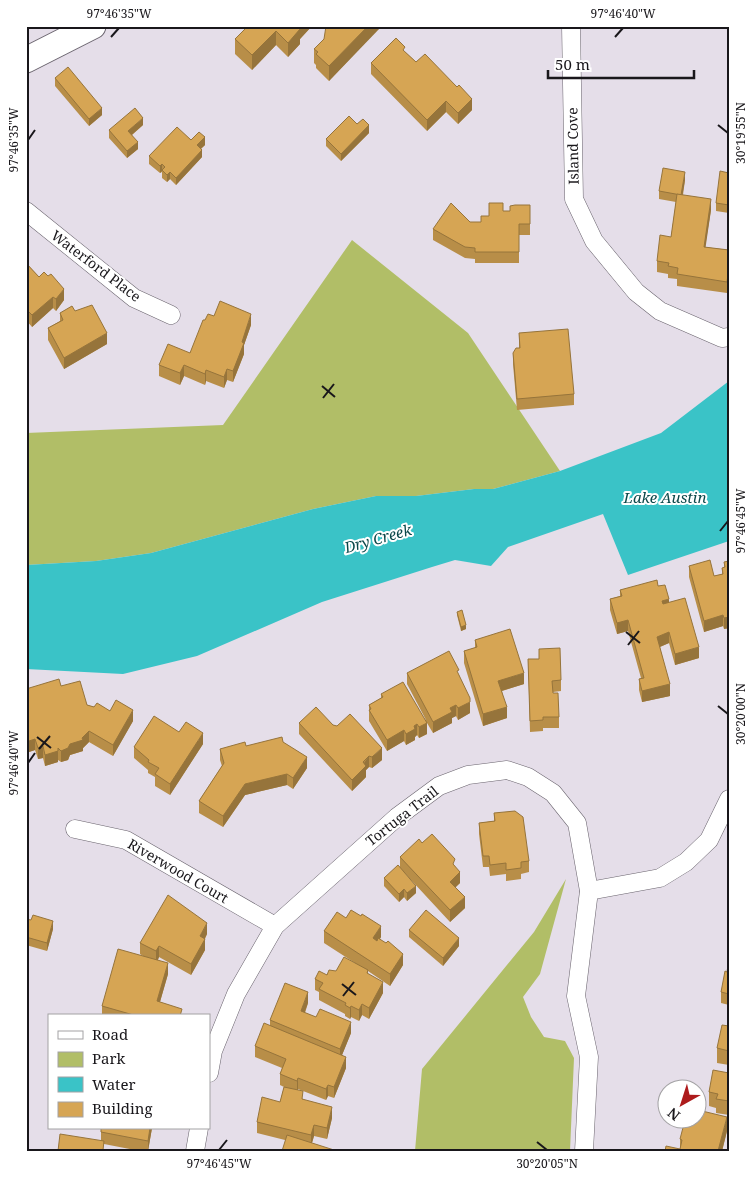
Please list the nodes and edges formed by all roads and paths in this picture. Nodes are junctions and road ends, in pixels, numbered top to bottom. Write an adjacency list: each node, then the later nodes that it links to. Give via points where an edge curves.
1 (93, 26): 3 (street)
2 (571, 26): 6 (street, Island Cove, via 574,199 594,241 636,292 660,311)
3 (26, 60)
4 (26, 210): 5 (street, Waterford Place, via 134,298)
5 (171, 315)
6 (725, 337)
7 (729, 799): 9 (street, via 709,840 686,862 660,878)
8 (75, 829): 10 (street, Riverwood Court, via 126,840)
9 (589, 891): 10 (street, Tortuga Trail, via 578,823 553,793 528,777 507,770 468,775 439,786 397,817); 14 (street, Tortuga Trail, via 576,996 590,1057)
10 (276, 926): 11 (street, Tortuga Trail, via 236,994 213,1051)
11 (210, 1068)
12 (199, 1130): 13 (street)
13 (195, 1151)
14 (584, 1151)

